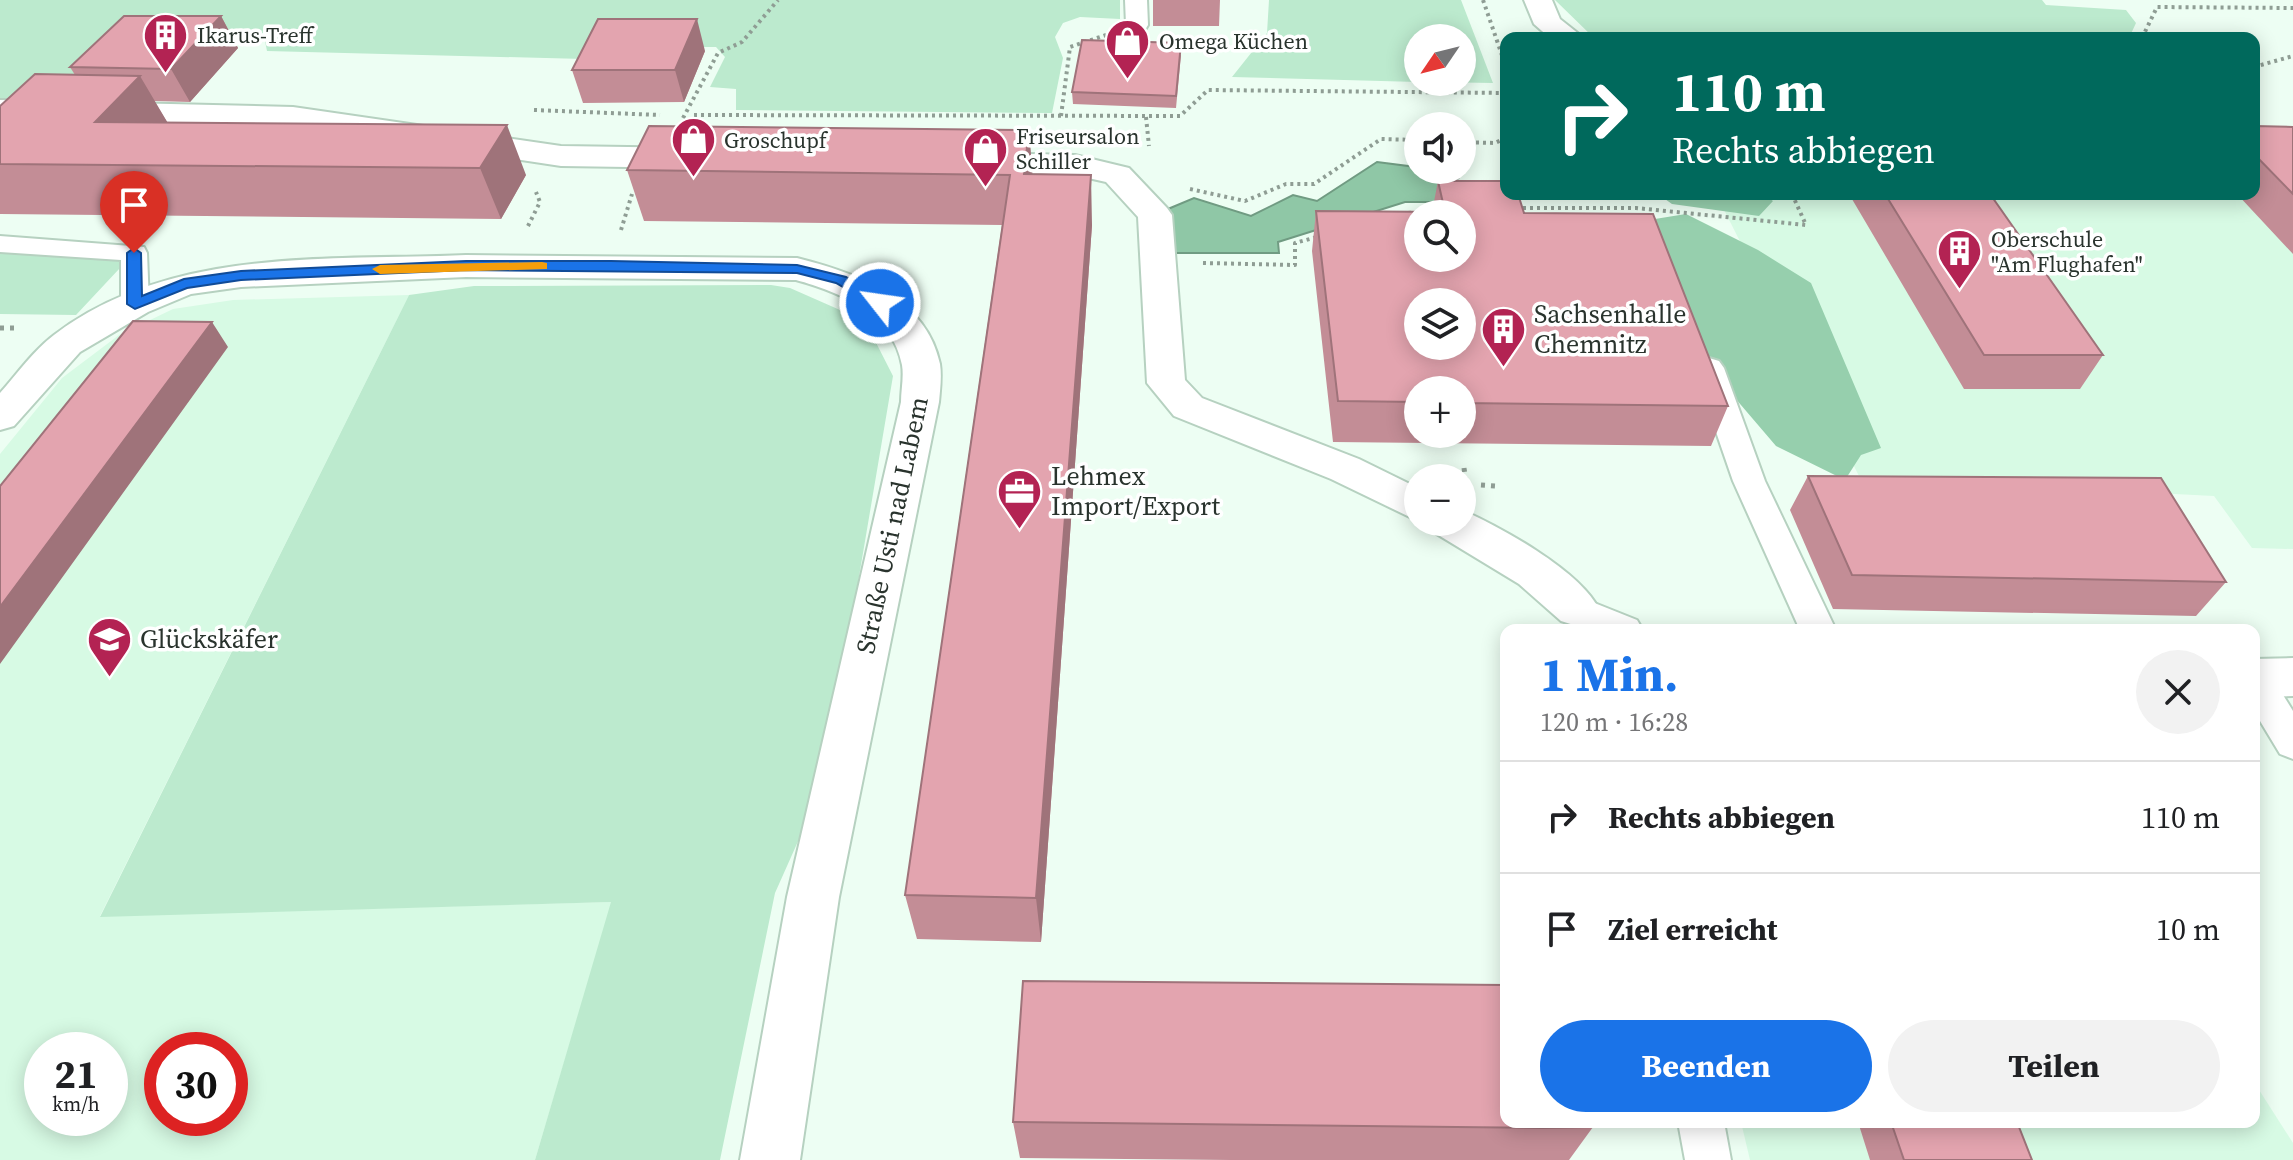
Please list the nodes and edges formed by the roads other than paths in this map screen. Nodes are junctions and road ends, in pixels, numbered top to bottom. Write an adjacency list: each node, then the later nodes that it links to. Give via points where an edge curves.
1 (1136, 0): 3 (lane)
2 (1538, 0): 4 (street, via 1548,24)
3 (1137, 25)
4 (1561, 32)
5 (0, 109): 6 (street, via 293,116 561,156)
6 (727, 158)
7 (948, 163): 12 (street, via 1075,165 1117,175 1155,215 1166,383 1188,407 1345,469)
8 (0, 244): 9 (lane, via 134,253)
9 (135, 304): 11 (street, Straße Usti nad Labem, via 67,344); 21 (street, Straße Usti nad Labem, via 184,284 241,276 508,266 797,269 841,280 880,303 909,333 921,364 920,402 813,897)
10 (1699, 339): 15 (lane, via 1749,481)
11 (0, 417)
12 (1404, 499)
13 (1474, 536): 14 (street, via 1534,572)
14 (1580, 620)
15 (1815, 624)
16 (2293, 677): 17 (street)
17 (2260, 679)
18 (2260, 689): 19 (lane)
19 (2293, 743)
20 (1702, 1128): 22 (lane)
21 (770, 1160)
22 (1708, 1160)

